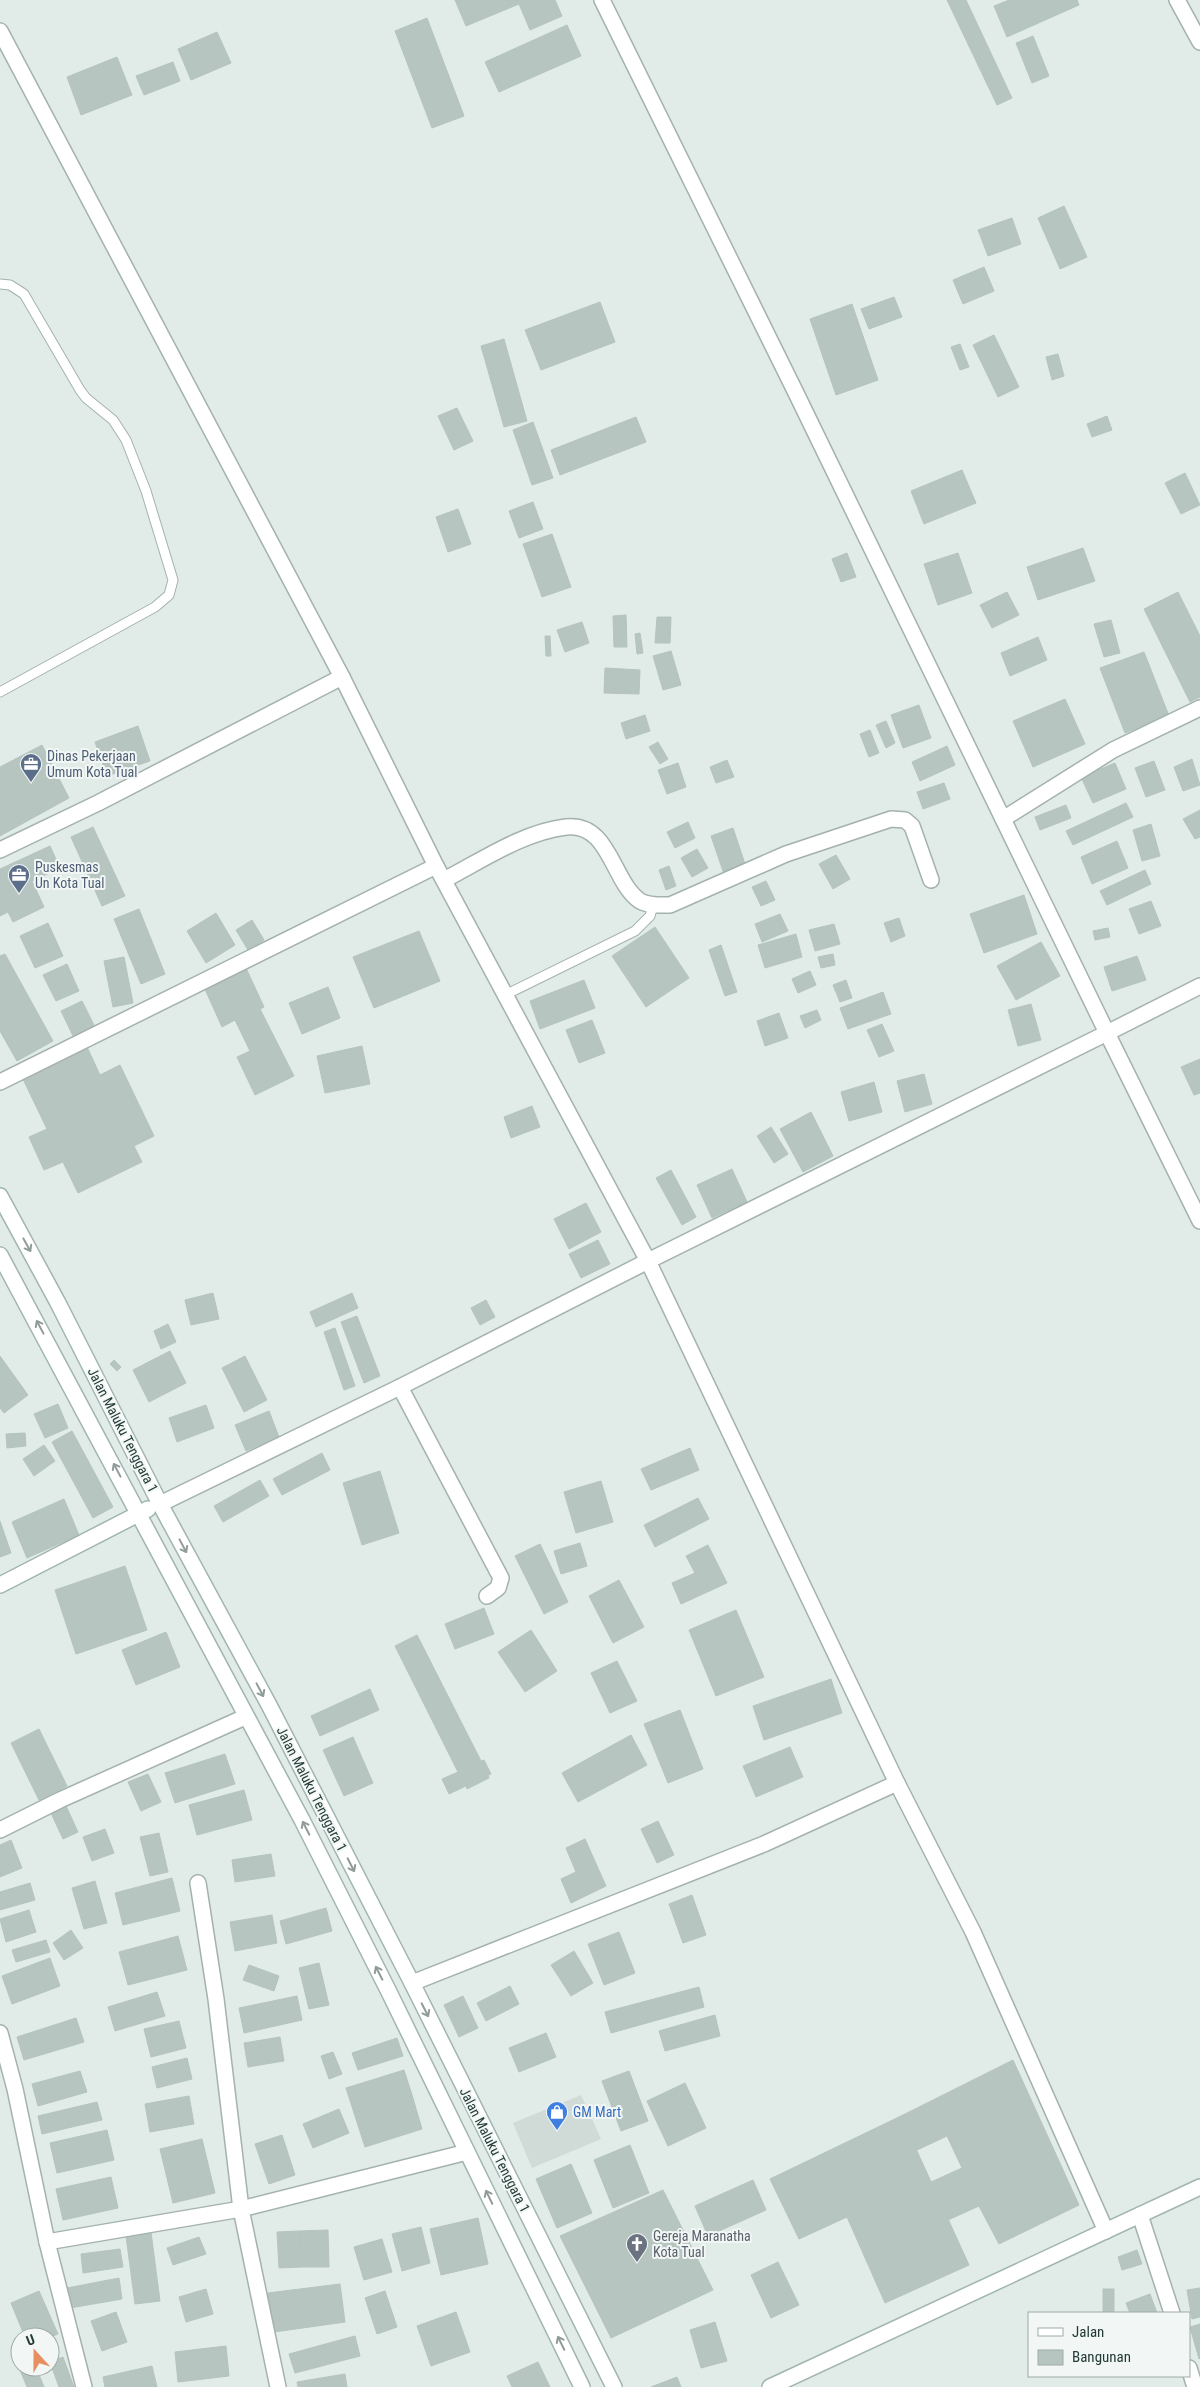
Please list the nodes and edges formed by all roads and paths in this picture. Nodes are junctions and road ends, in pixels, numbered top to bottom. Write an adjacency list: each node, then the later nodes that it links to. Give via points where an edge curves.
1 (602, 0): 9 (street)
2 (1176, 0): 4 (street)
3 (0, 31): 6 (street)
4 (1200, 42)
5 (0, 284): 7 (lane, via 10,284 24,294 80,390 120,428 146,491 174,580 169,596 155,607)
6 (342, 677): 10 (street); 11 (street)
7 (0, 692)
8 (1200, 708): 9 (street, via 1113,750)
9 (1003, 818): 17 (street)
10 (0, 850)
11 (436, 866): 12 (street); 18 (street)
12 (444, 880): 14 (street, via 526,838 566,827 582,827 597,837 640,901); 16 (street)
13 (931, 880): 14 (street, via 912,826 905,820 892,819 786,854 670,905)
14 (653, 905): 16 (lane, via 650,916 635,931)
15 (1200, 986): 17 (street)
16 (505, 995): 23 (street)
17 (1107, 1033): 21 (street); 23 (street)
18 (0, 1082)
19 (0, 1196): 20 (street, Jalan Maluku Tenggara 1)
20 (6, 1217): 25 (street, Jalan Maluku Tenggara 1, one-way to 25)
21 (1200, 1221)
22 (0, 1255): 26 (street, Jalan Maluku Tenggara 1, one-way to 22)
23 (648, 1261): 24 (street); 30 (street)
24 (400, 1387): 25 (street); 28 (street, via 501,1578 498,1588)
25 (160, 1504): 26 (street); 33 (street, Jalan Maluku Tenggara 1, one-way to 33, via 269,1705)
26 (140, 1513): 27 (street); 29 (street, Jalan Maluku Tenggara 1)
27 (0, 1585)
28 (487, 1596)
29 (245, 1716): 31 (street); 35 (street, Jalan Maluku Tenggara 1, one-way to 29, via 302,1820)
30 (897, 1783): 33 (street, via 764,1844); 39 (street, via 973,1932)
31 (0, 1830)
32 (198, 1883): 37 (street, via 216,1999)
33 (412, 1983): 46 (street, Jalan Maluku Tenggara 1, one-way to 46)
34 (0, 2033): 40 (street)
35 (467, 2152): 37 (street); 45 (street, Jalan Maluku Tenggara 1, one-way to 35)
36 (1200, 2187): 38 (street)
37 (241, 2209): 40 (street); 44 (street)
38 (1140, 2215): 39 (street); 41 (street)
39 (1106, 2231): 47 (street)
40 (47, 2242): 43 (street)
41 (1172, 2312)
42 (1190, 2371): 48 (street)
43 (84, 2387)
44 (278, 2387)
45 (582, 2387)
46 (614, 2387)
47 (770, 2387)
48 (1195, 2387)

